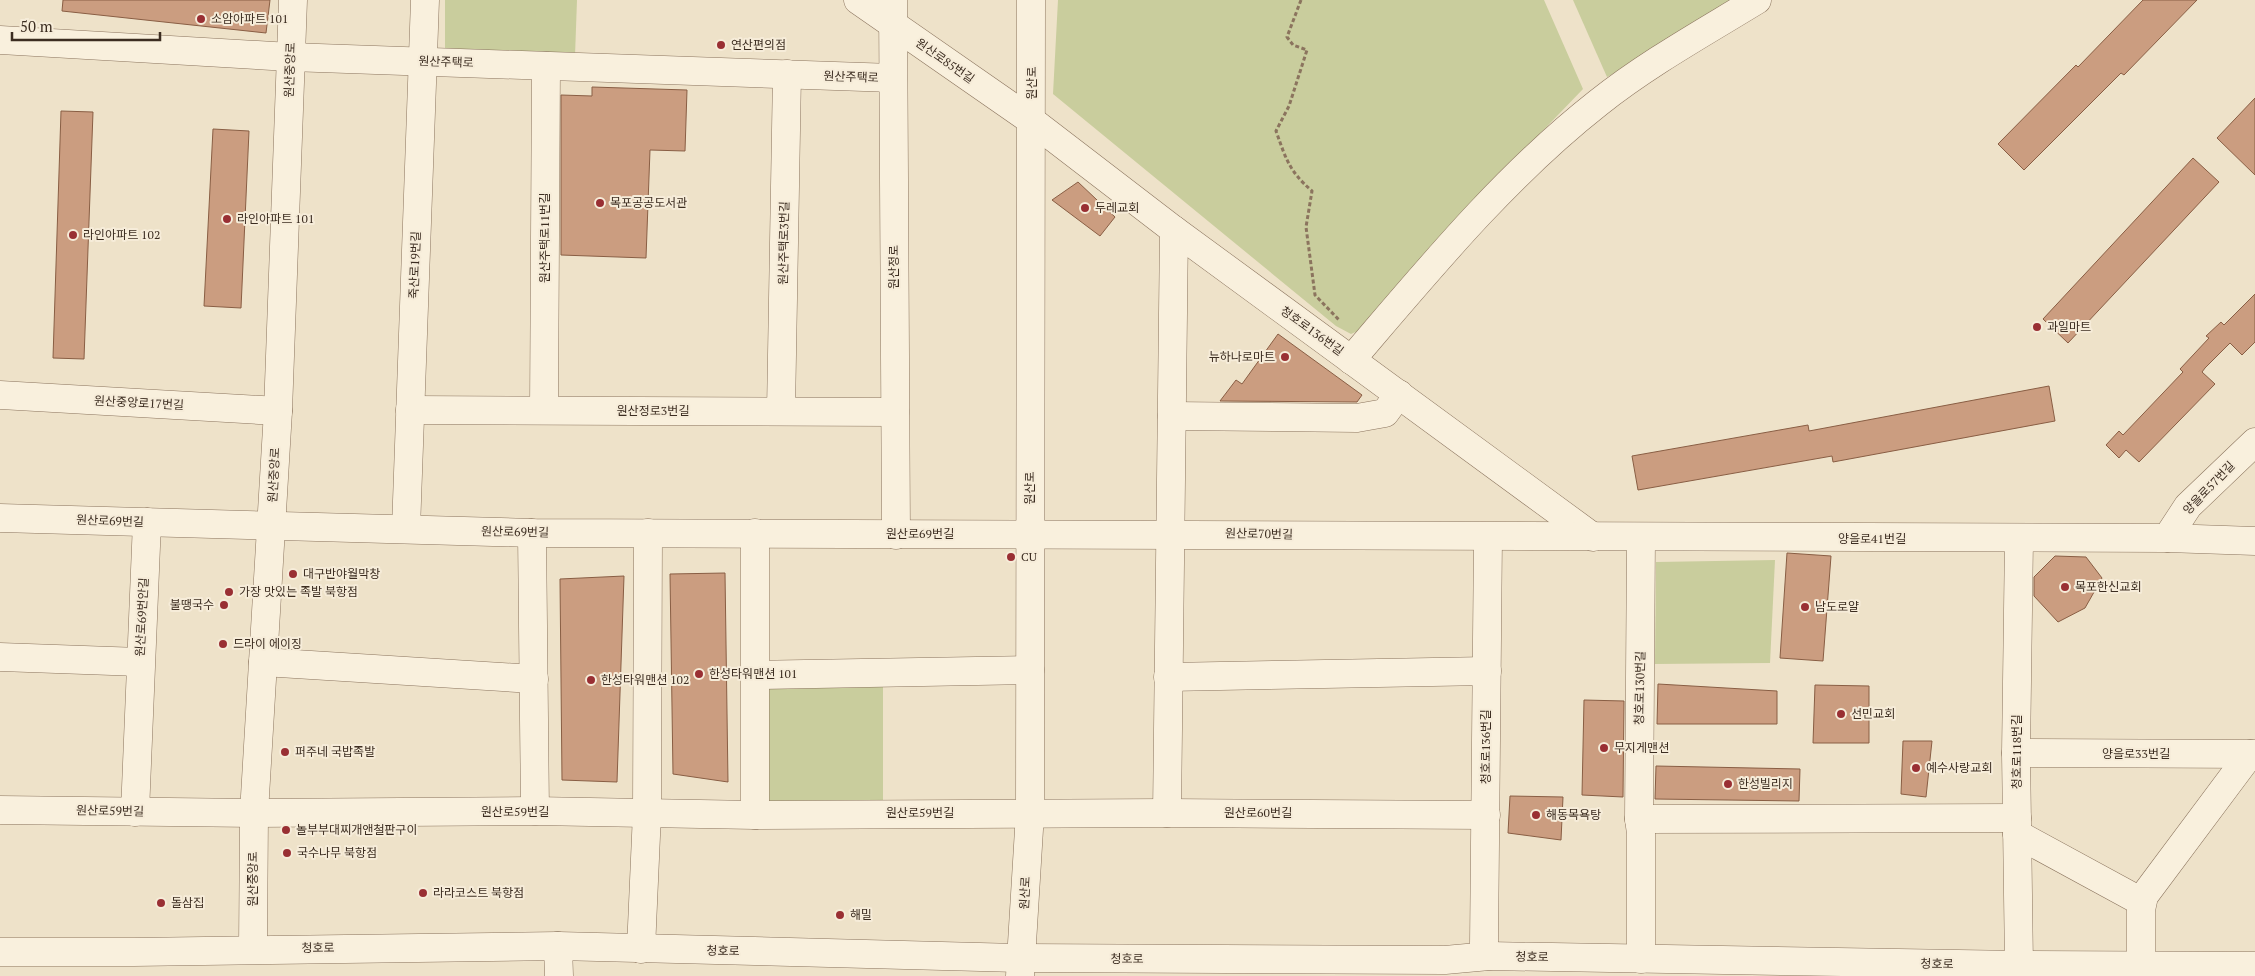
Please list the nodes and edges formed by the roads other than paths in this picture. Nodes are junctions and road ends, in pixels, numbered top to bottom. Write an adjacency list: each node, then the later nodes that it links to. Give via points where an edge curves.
1 (293, 0): 9 (street, 원산중앙로)
2 (425, 0): 10 (street, 죽산로19번길)
3 (858, 0): 6 (street, 원산로85번길)
4 (1032, 0): 14 (street, 원산로)
5 (1756, 0): 16 (street, via 1620,86 1562,132)
6 (893, 12): 8 (street, 원산로85번길); 13 (street, 원산정로)
7 (0, 40): 9 (street, 원산주택로)
8 (922, 45): 13 (street); 14 (street, 원산로85번길)
9 (290, 57): 10 (street, 원산주택로); 21 (street, 원산중앙로)
10 (422, 62): 11 (street, 원산주택로); 19 (street, 죽산로19번길)
11 (546, 66): 12 (street, 원산주택로); 20 (street, 원산주택로11번길)
12 (787, 74): 13 (street, 원산주택로); 22 (street, 원산주택로3번길)
13 (893, 78): 23 (street, 원산정로)
14 (1032, 121): 15 (street, 청호로136번길); 33 (street, 원산로)
15 (1174, 230): 16 (street, 청호로136번길); 24 (street)
16 (1347, 357): 17 (street, 청호로136번길)
17 (1399, 394): 24 (street, via 1384,413 1357,418); 37 (street, 청호로136번길)
18 (0, 395): 21 (street, 원산중앙로17번길)
19 (410, 410): 20 (street, 원산정로3번길); 29 (street, 죽산로19번길)
20 (544, 410): 22 (street, 원산정로3번길)
21 (278, 411): 28 (street, 원산중앙로)
22 (781, 411): 23 (street, 원산정로3번길)
23 (895, 412): 35 (street, 원산정로)
24 (1172, 416): 34 (street)
25 (2255, 442): 39 (street, 양을로57번길, via 2188,506)
26 (0, 518): 27 (street, 원산로69번길)
27 (147, 522): 28 (street, 원산로69번길); 43 (street, 원산로69번안길)
28 (271, 525): 29 (street, 원산로69번길); 44 (street, 원산중앙로)
29 (406, 529): 30 (street, 원산로69번길)
30 (532, 532): 31 (street, 원산로69번길); 49 (street)
31 (648, 533): 32 (street, 원산로69번길); 58 (street)
32 (755, 533): 35 (street, 원산로69번길); 47 (street)
33 (1030, 533): 34 (street, 원산로70번길); 35 (street, 원산로69번길); 45 (street, 원산로)
34 (1170, 534): 36 (street, 원산로70번길); 48 (street)
35 (896, 535)
36 (1488, 537): 37 (street, 양을로41번길); 46 (street, 청호로136번길)
37 (1593, 537): 38 (street, 양을로41번길)
38 (1641, 538): 40 (street, 양을로41번길); 61 (street, 청호로130번길)
39 (2168, 538): 40 (street, 양을로41번길); 41 (street, 양을로41번길)
40 (2019, 539): 50 (street, 청호로118번길)
41 (2255, 541)
42 (0, 657): 43 (street, 원산로69번안길)
43 (140, 662): 54 (street)
44 (263, 662): 49 (street); 56 (street, 원산중앙로)
45 (1030, 670): 47 (street); 57 (street, 원산로)
46 (1486, 671): 48 (street); 60 (street, 청호로136번길)
47 (755, 675): 59 (street)
48 (1168, 677): 55 (street)
49 (534, 679): 53 (street)
50 (2016, 753): 51 (street, 양을로33번길); 62 (street, 청호로118번길)
51 (2253, 754): 63 (street, via 2147,890)
52 (0, 810): 54 (street, 원산로59번길)
53 (535, 811): 56 (street, 원산로59번길); 58 (street, 원산로59번길)
54 (135, 812): 56 (street, 원산로59번길)
55 (1167, 812): 57 (street, 원산로60번길); 60 (street, 원산로60번길)
56 (254, 813): 65 (street, 원산중앙로)
57 (1030, 813): 59 (street, 원산로59번길); 73 (street, 원산로)
58 (647, 814): 59 (street, 원산로59번길); 66 (street)
59 (755, 815)
60 (1486, 815): 68 (street, 청호로136번길, via 1484,945)
61 (1639, 819): 62 (street); 69 (street, 청호로130번길)
62 (2017, 826): 63 (street); 71 (street, 청호로118번길)
63 (2142, 902): 76 (street)
64 (558, 946): 65 (street, 청호로); 66 (street, 청호로); 77 (street)
65 (253, 949): 70 (street, 청호로)
66 (641, 949): 73 (street, 청호로)
67 (0, 952): 70 (street, 청호로)
68 (1489, 956): 69 (street, 청호로); 74 (street, 청호로)
69 (1641, 959): 75 (street, 청호로)
70 (134, 964)
71 (2020, 965): 75 (street, 청호로); 76 (street, 청호로)
72 (2255, 966): 76 (street, 청호로)
73 (1021, 967): 74 (street, 청호로)
74 (1445, 968)
75 (1763, 969)
76 (2141, 970)
77 (559, 976)

